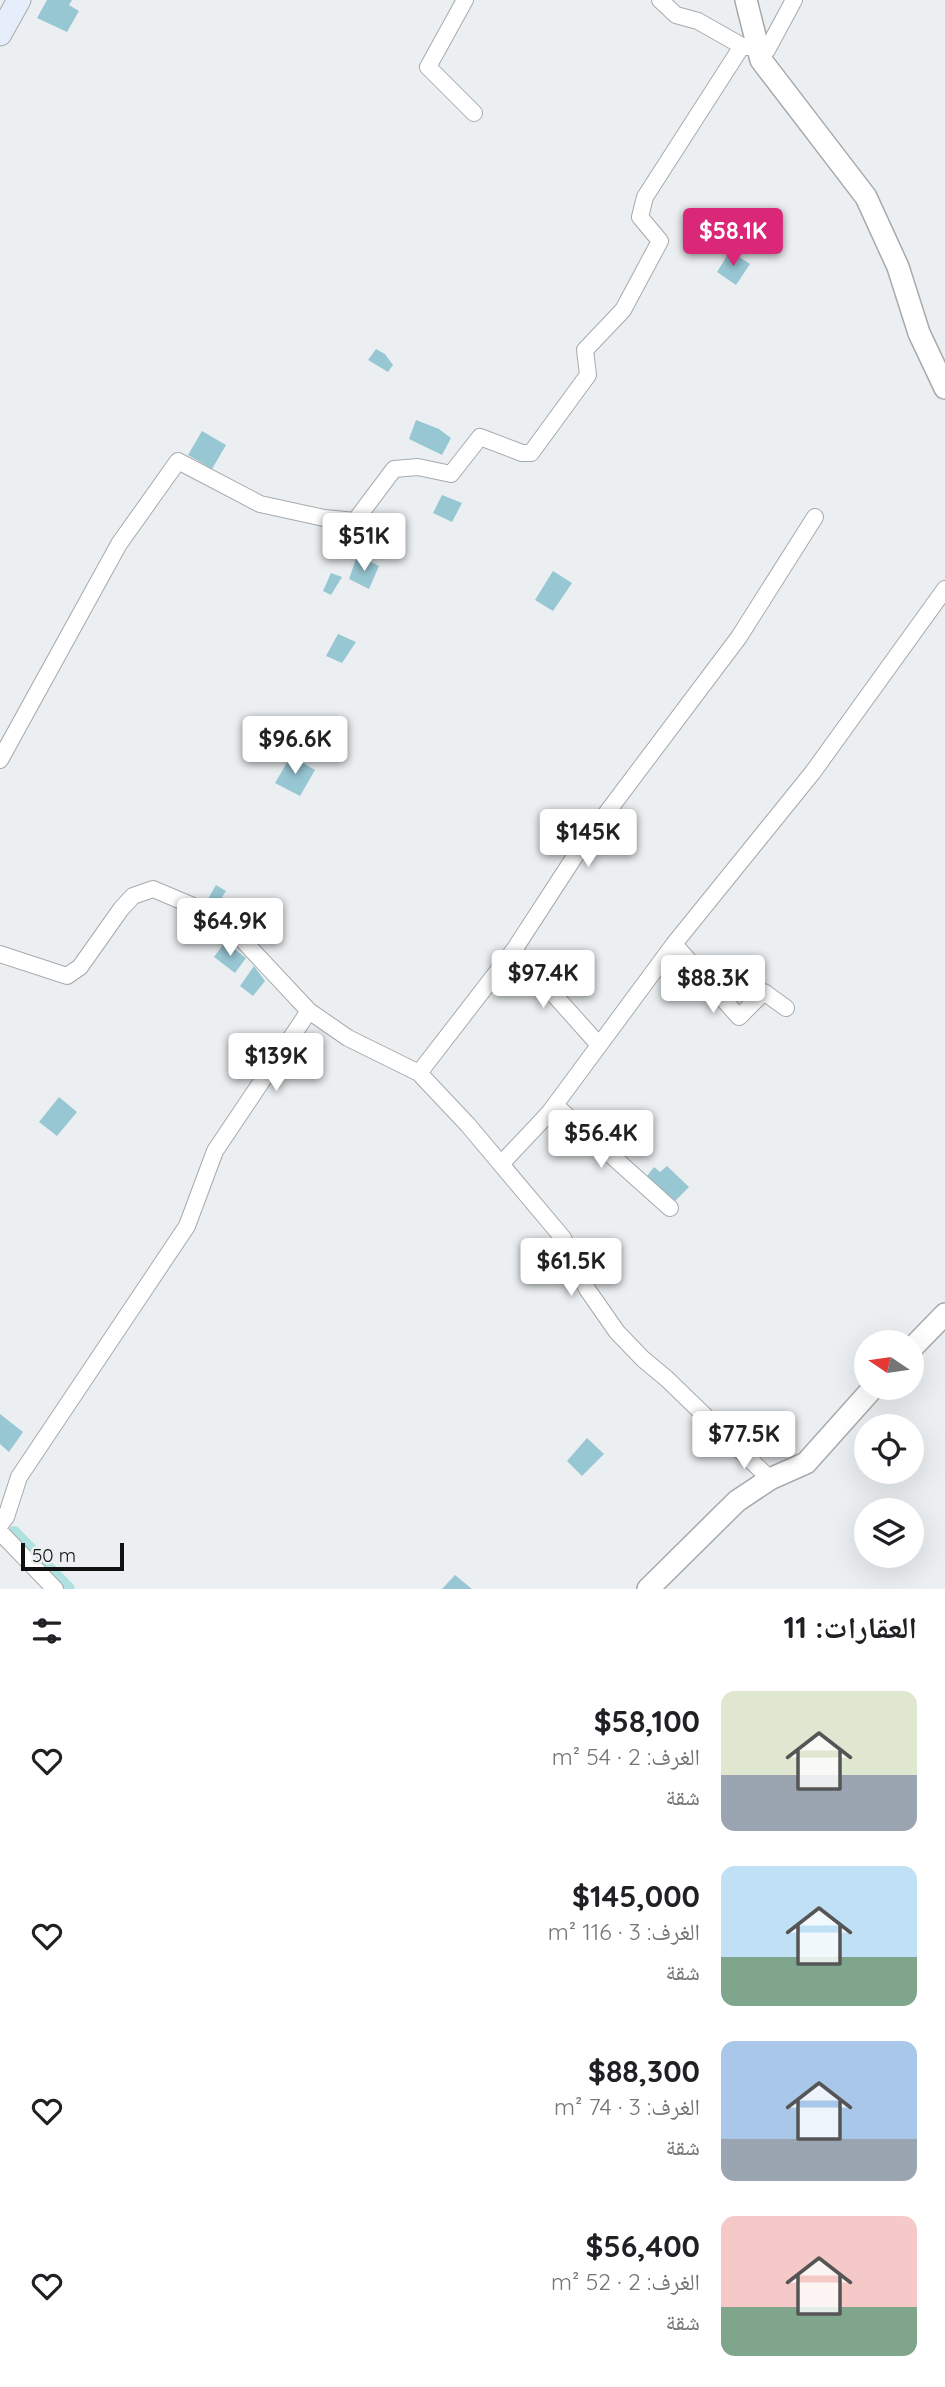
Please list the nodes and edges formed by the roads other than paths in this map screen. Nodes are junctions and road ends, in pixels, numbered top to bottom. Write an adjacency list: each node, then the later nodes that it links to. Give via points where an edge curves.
1 (19, 0): 6 (main road)
2 (465, 0): 8 (street, via 428,67)
3 (660, 0): 7 (street, via 676,15)
4 (746, 0): 7 (street)
5 (794, 0): 7 (street, via 767,50)
6 (0, 34)
7 (749, 47): 9 (street, via 866,197 898,267 919,334); 12 (street, via 645,197 640,217 660,241 622,310 585,350 588,375 531,453 480,436 451,474 418,467 394,469 355,521 260,504 178,461 119,544)
8 (474, 113)
9 (945, 387)
10 (815, 517): 14 (street, via 739,637 580,847)
11 (945, 589): 13 (street, via 813,772)
12 (0, 760)
13 (674, 944): 16 (street, via 739,1017 764,992); 18 (street)
14 (514, 950): 18 (street); 19 (street)
15 (0, 954): 17 (street, via 67,976 80,967 121,908 133,896 153,889 217,916)
16 (786, 1009)
17 (309, 1010): 19 (street, via 348,1038); 27 (street, via 215,1152 187,1226 19,1477)
18 (599, 1045): 20 (street)
19 (419, 1073): 21 (street)
20 (555, 1104): 21 (street); 22 (street)
21 (501, 1164): 26 (street, via 563,1238 587,1289 617,1332)
22 (670, 1208)
23 (945, 1314): 24 (street)
24 (924, 1336)
25 (862, 1400): 26 (street, via 806,1464)
26 (770, 1479): 30 (street, via 737,1501)
27 (0, 1525)
28 (0, 1532): 29 (street)
29 (55, 1589)
30 (648, 1589)

